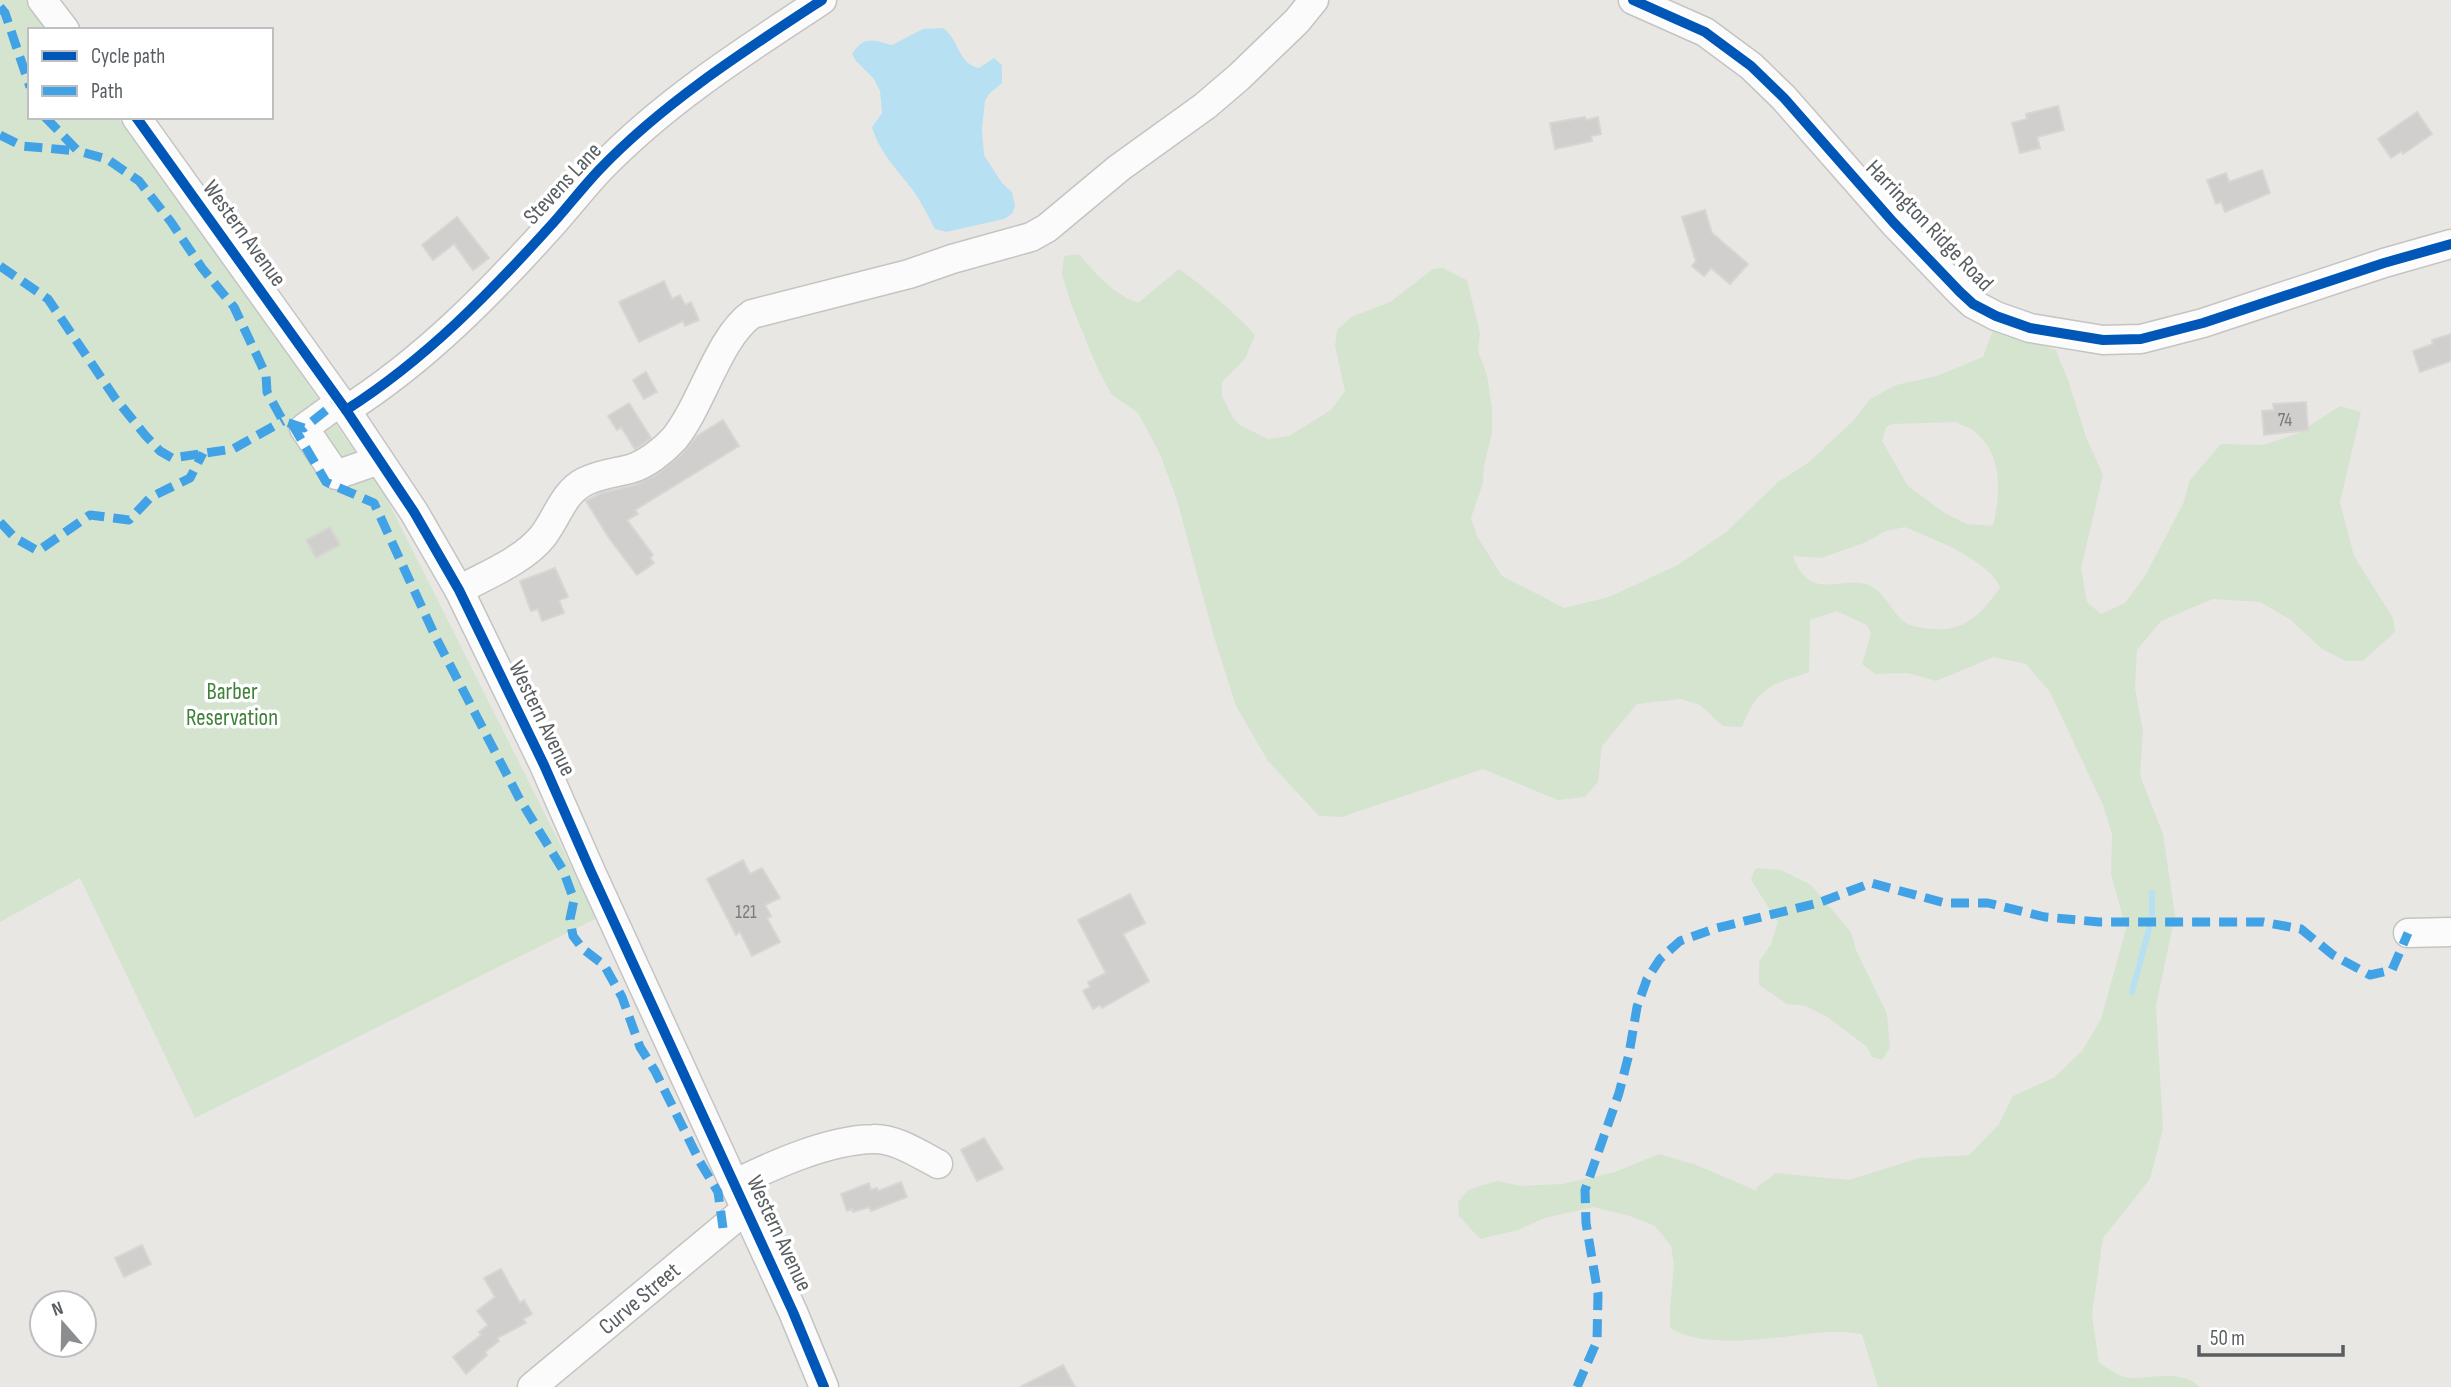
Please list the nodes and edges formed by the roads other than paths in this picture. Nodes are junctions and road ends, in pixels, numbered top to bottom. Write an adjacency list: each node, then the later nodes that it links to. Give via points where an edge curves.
1 (42, 0): 5 (street)
2 (822, 0): 8 (street, Stevens Lane, via 699,83 650,123 429,349 383,386)
3 (1314, 0): 10 (street, via 1205,106 1031,237 752,314 733,334 696,407 673,440 643,463 582,483 568,496 543,537 521,555)
4 (1633, 0): 7 (street, Harrington Ridge Road, via 1704,32 1751,66 1960,292 1996,316 2030,328 2102,340 2141,339)
5 (63, 28)
6 (137, 119): 8 (street, Western Avenue)
7 (2451, 244)
8 (343, 406): 9 (street, Western Avenue); 9 (street, Stevens Lane, via 304,428 336,475)
9 (379, 460): 10 (street, Western Avenue)
10 (458, 590): 14 (street, Western Avenue, via 544,765)
11 (2451, 932): 12 (street)
12 (2407, 933)
13 (938, 1164): 14 (street, via 874,1138 798,1156)
14 (734, 1184): 15 (street, Western Avenue)
15 (745, 1210): 16 (street, Curve Street); 17 (street, Western Avenue)
16 (532, 1387)
17 (824, 1387)

